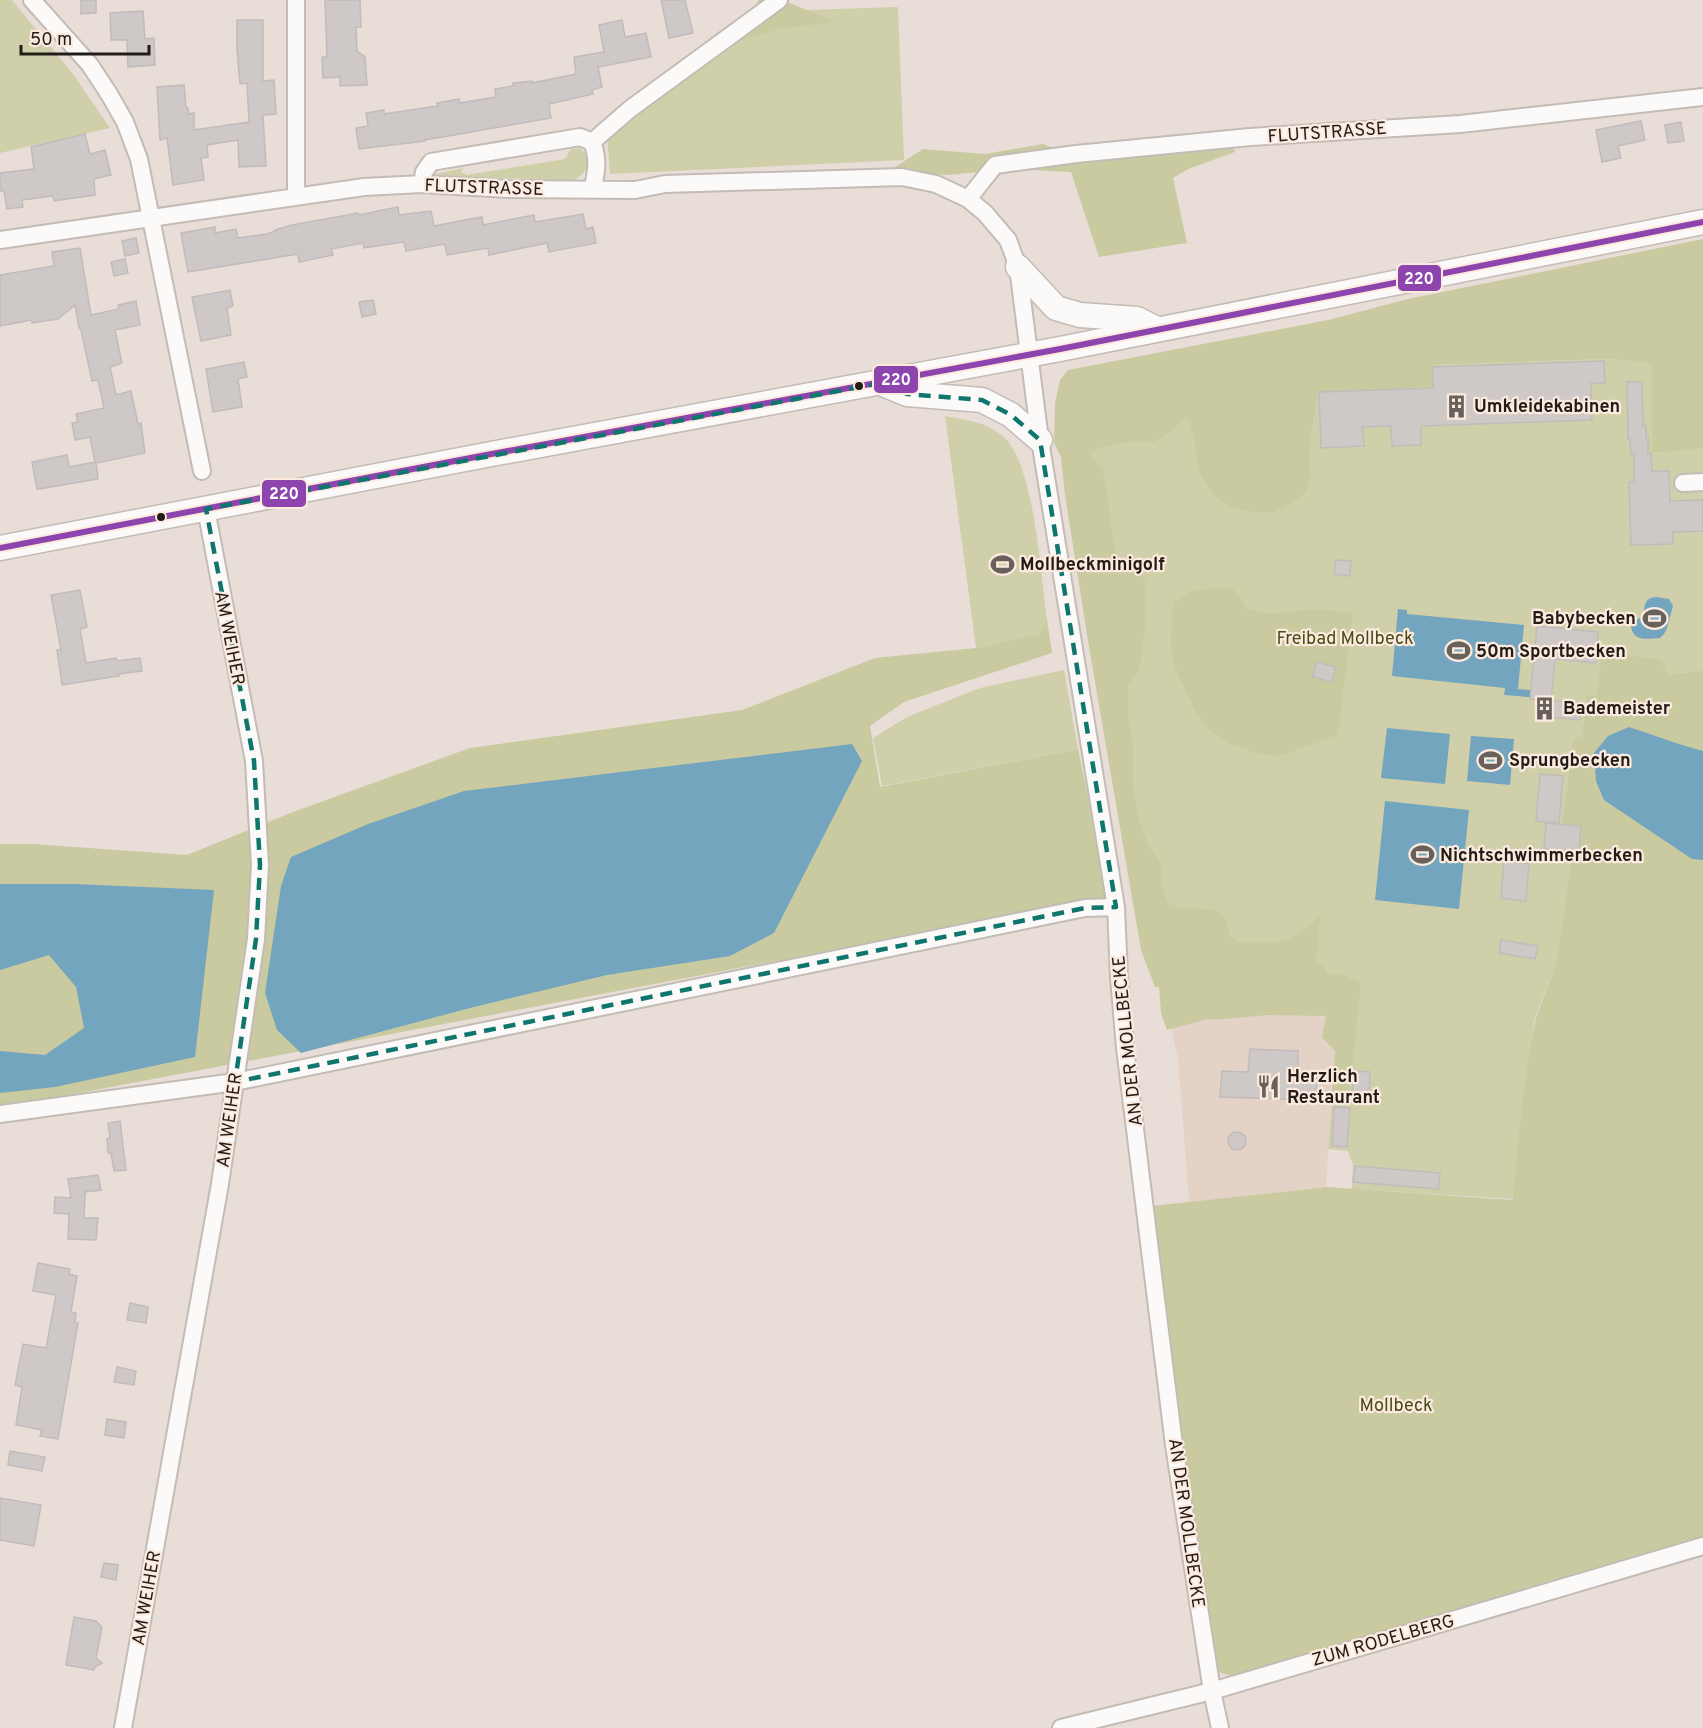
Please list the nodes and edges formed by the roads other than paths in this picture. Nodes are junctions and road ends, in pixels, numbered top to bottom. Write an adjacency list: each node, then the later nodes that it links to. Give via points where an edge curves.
1 (32, 0): 10 (street, via 90,65 125,122 139,159)
2 (297, 0): 8 (street)
3 (779, 0): 5 (street)
4 (1703, 97): 9 (street, FLUTSTRASSE, via 1460,124 1250,137 995,165)
5 (591, 142): 6 (street, via 580,137 431,162); 7 (street, via 597,163)
6 (422, 184): 7 (street, FLUTSTRASSE); 8 (street, FLUTSTRASSE)
7 (593, 189): 9 (street, FLUTSTRASSE, via 902,177 936,184)
8 (296, 196): 10 (street, FLUTSTRASSE)
9 (968, 199): 13 (street, FLUTSTRASSE, via 1008,240)
10 (151, 218): 12 (street, FLUTSTRASSE); 18 (street)
11 (1703, 222): 14 (main road)
12 (0, 240)
13 (1018, 267): 14 (main road, via 1056,308 1080,315 1137,319); 15 (street, FLUTSTRASSE)
14 (1157, 329): 15 (main road)
15 (1029, 355): 16 (main road); 17 (street, AN DER MOLLBECKE)
16 (881, 384): 17 (main road, via 907,394 982,400 1011,415); 21 (main road, via 486,455)
17 (1040, 440): 23 (street, AN DER MOLLBECKE)
18 (202, 471)
19 (1683, 483): 20 (street)
20 (1703, 483)
21 (208, 519): 22 (main road); 24 (street, AM WEIHER, via 254,761 260,865 256,939)
22 (0, 548)
23 (1116, 907): 24 (street, via 1074,910); 27 (street, AN DER MOLLBECKE, via 1125,1048 1174,1445)
24 (235, 1082): 25 (street); 28 (street, AM WEIHER)
25 (0, 1114)
26 (1703, 1546): 27 (street, ZUM RODELBERG)
27 (1212, 1691): 29 (street, ZUM RODELBERG); 30 (street, AN DER MOLLBECKE)
28 (123, 1728)
29 (1060, 1728)
30 (1220, 1728)

